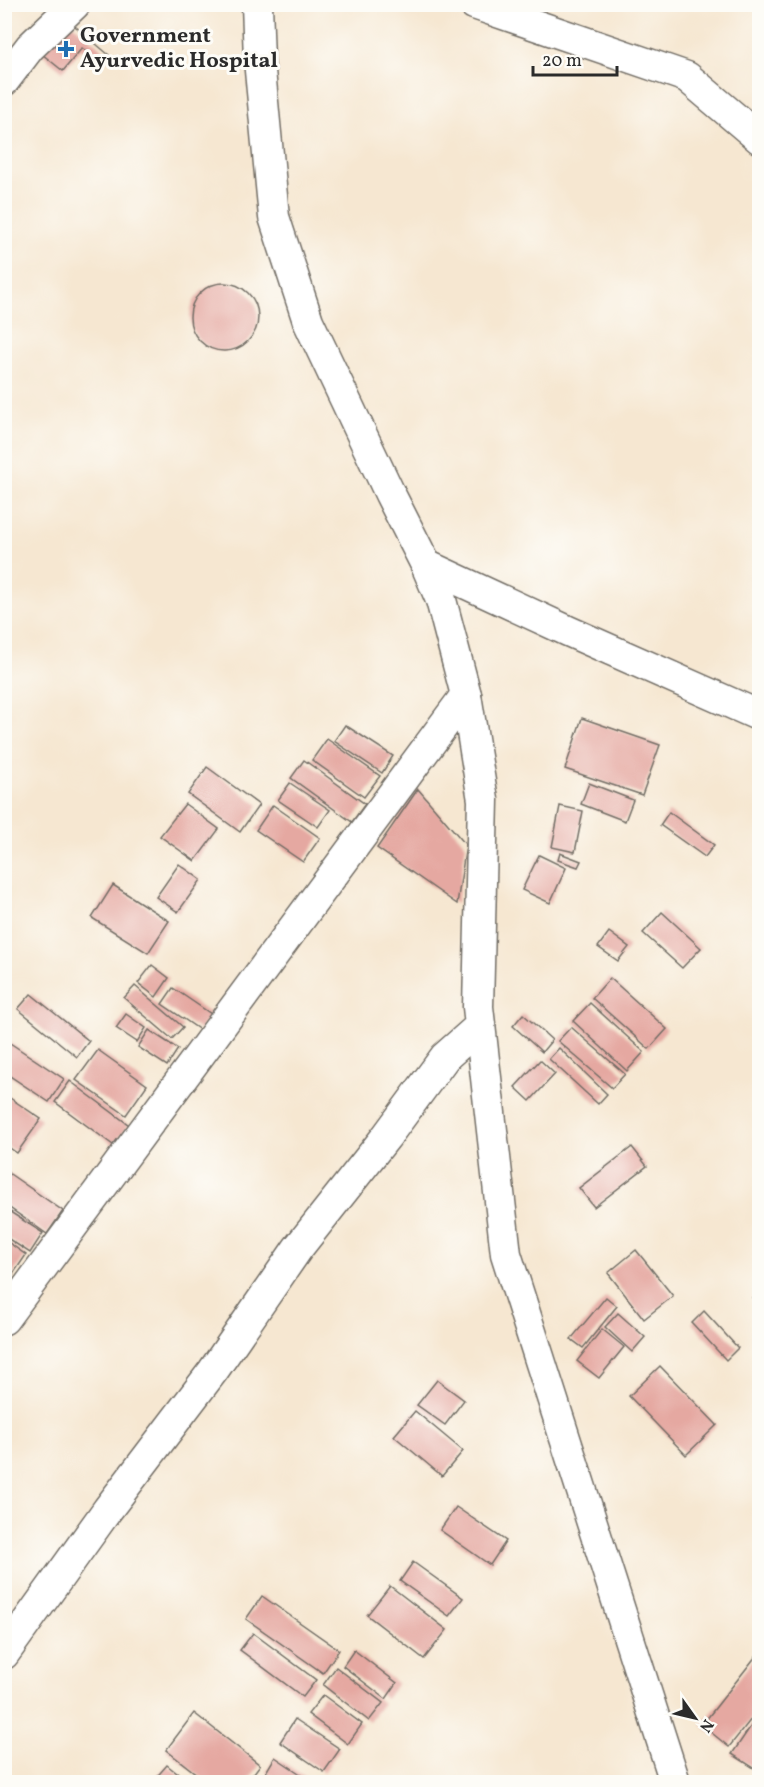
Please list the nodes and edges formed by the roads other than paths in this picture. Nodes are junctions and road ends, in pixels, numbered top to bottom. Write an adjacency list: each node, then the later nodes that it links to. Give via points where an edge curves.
1 (75, 4): 4 (street, via 30,47)
2 (257, 4): 6 (street, via 274,217 308,321)
3 (474, 4): 5 (street, via 687,78)
4 (4, 81)
5 (759, 139)
6 (426, 565): 7 (street, via 441,600); 8 (street)
7 (466, 695): 9 (street, via 483,800); 10 (street)
8 (759, 716)
9 (480, 1026): 11 (street, via 445,1057 298,1248 213,1371); 12 (street, via 506,1254)
10 (4, 1319)
11 (4, 1654)
12 (675, 1782)

